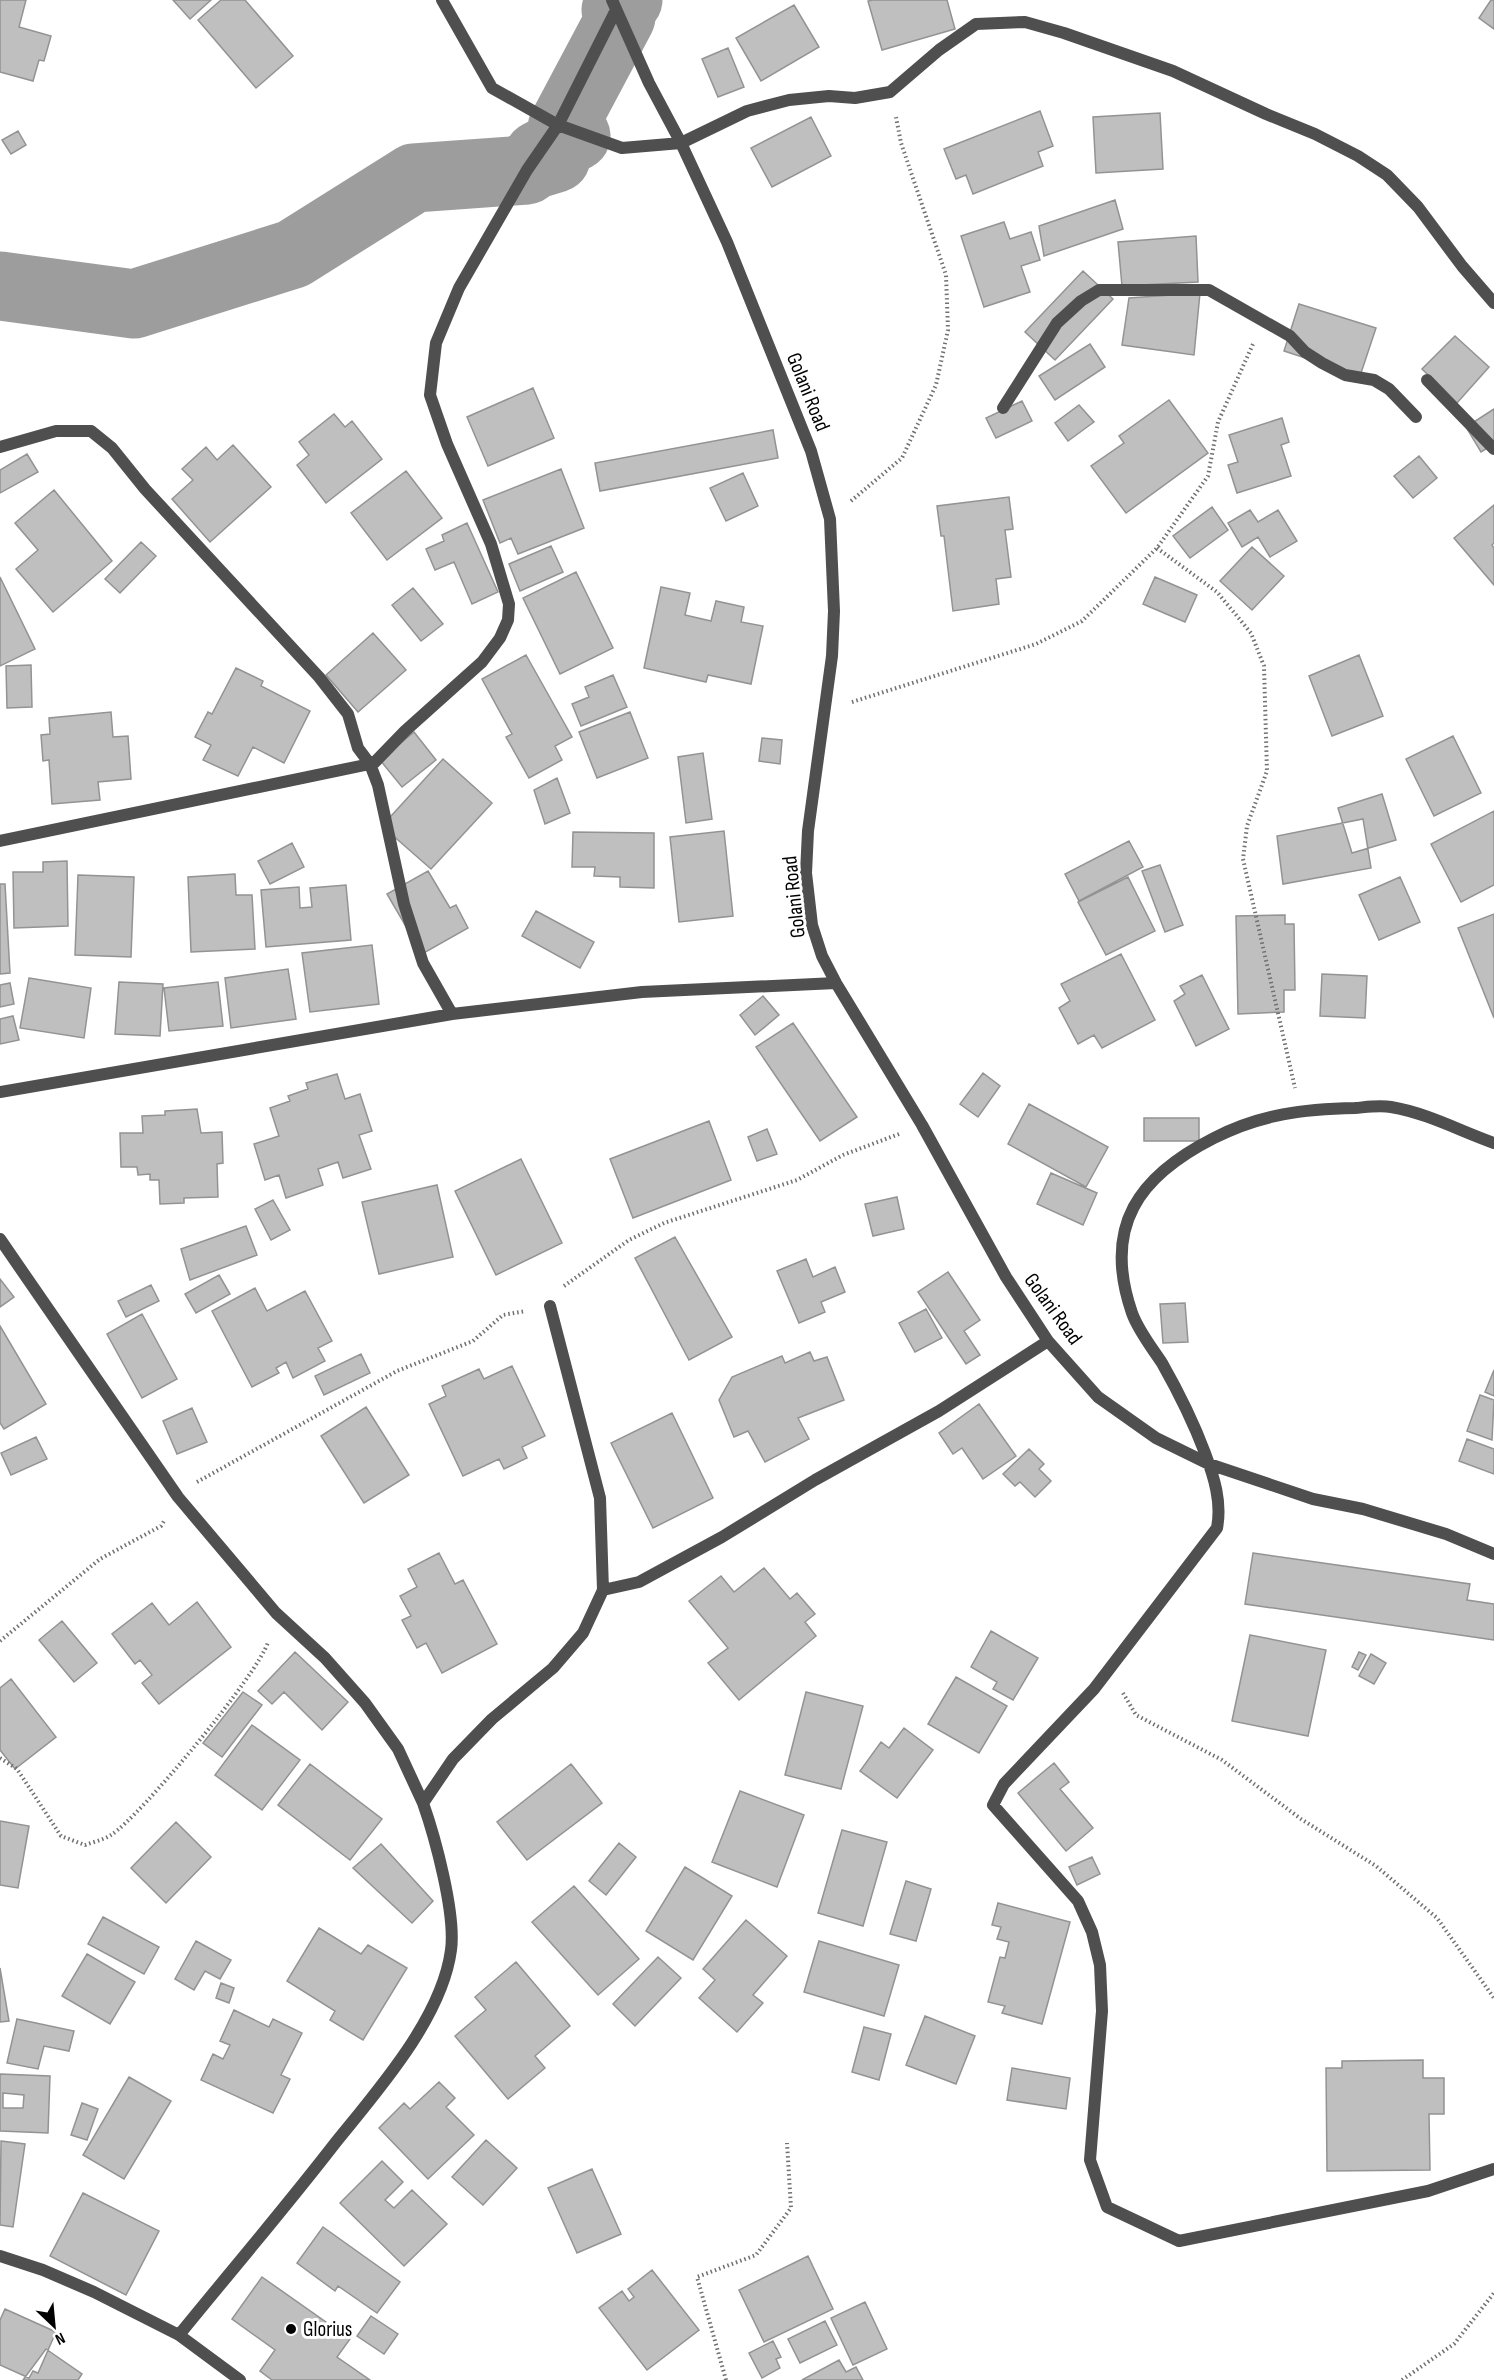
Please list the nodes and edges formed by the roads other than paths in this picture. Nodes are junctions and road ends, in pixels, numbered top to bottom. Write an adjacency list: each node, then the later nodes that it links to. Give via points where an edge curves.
1 (442, 0): 3 (street, via 492,88)
2 (614, 5): 3 (street); 4 (street, Golani Road)
3 (558, 125): 4 (street, via 622,148); 11 (street, via 527,170 459,288 436,343 430,395 491,544 509,604 508,620 482,662)
4 (681, 143): 5 (street, via 747,111 789,100 855,98 890,92 976,24 1025,22 1173,71 1315,134 1388,175); 13 (street, Golani Road, via 727,242 790,399 811,452 830,519 834,611 806,873 812,925)
5 (1494, 303)
6 (1427, 380): 10 (street)
7 (1003, 408): 8 (street, via 1064,314 1099,290 1209,290 1290,336 1322,363 1389,389)
8 (1416, 417)
9 (0, 447): 11 (street, via 56,431 91,432 112,448 145,489 319,677 348,714 358,748)
10 (1494, 449)
11 (370, 764): 12 (street); 14 (street, via 404,904 423,963)
12 (0, 841)
13 (836, 983): 14 (street, via 642,992); 19 (street, Golani Road, via 922,1125 1006,1277)
14 (452, 1014): 15 (street)
15 (0, 1092)
16 (1494, 1143): 20 (street, via 1389,1106 1300,1110 1235,1127 1188,1151 1161,1171 1137,1198 1123,1232 1122,1274 1132,1314 1190,1411)
17 (0, 1239): 23 (street, via 178,1497 276,1614 326,1658 365,1703 398,1749)
18 (550, 1306): 22 (street, via 600,1498)
19 (1048, 1341): 20 (street, Golani Road, via 1098,1396 1155,1438); 22 (street, via 939,1411 722,1537 639,1582)
20 (1209, 1464): 21 (street, Golani Road, via 1313,1498 1436,1531); 24 (street, via 1221,1509 1217,1528 1094,1689 1004,1784 993,1805 1078,1901 1092,1932 1100,1965 1102,2012 1090,2160 1107,2207 1179,2241 1428,2191)
21 (1494, 1554)
22 (603, 1590): 23 (street, via 583,1633 553,1668 492,1719 453,1759)
23 (423, 1803): 26 (street, via 436,1840 449,1917 451,1949 438,1993 410,2047 380,2087)
24 (1494, 2169)
25 (0, 2256): 26 (street, via 94,2292)
26 (178, 2336): 27 (street)
27 (240, 2380)

